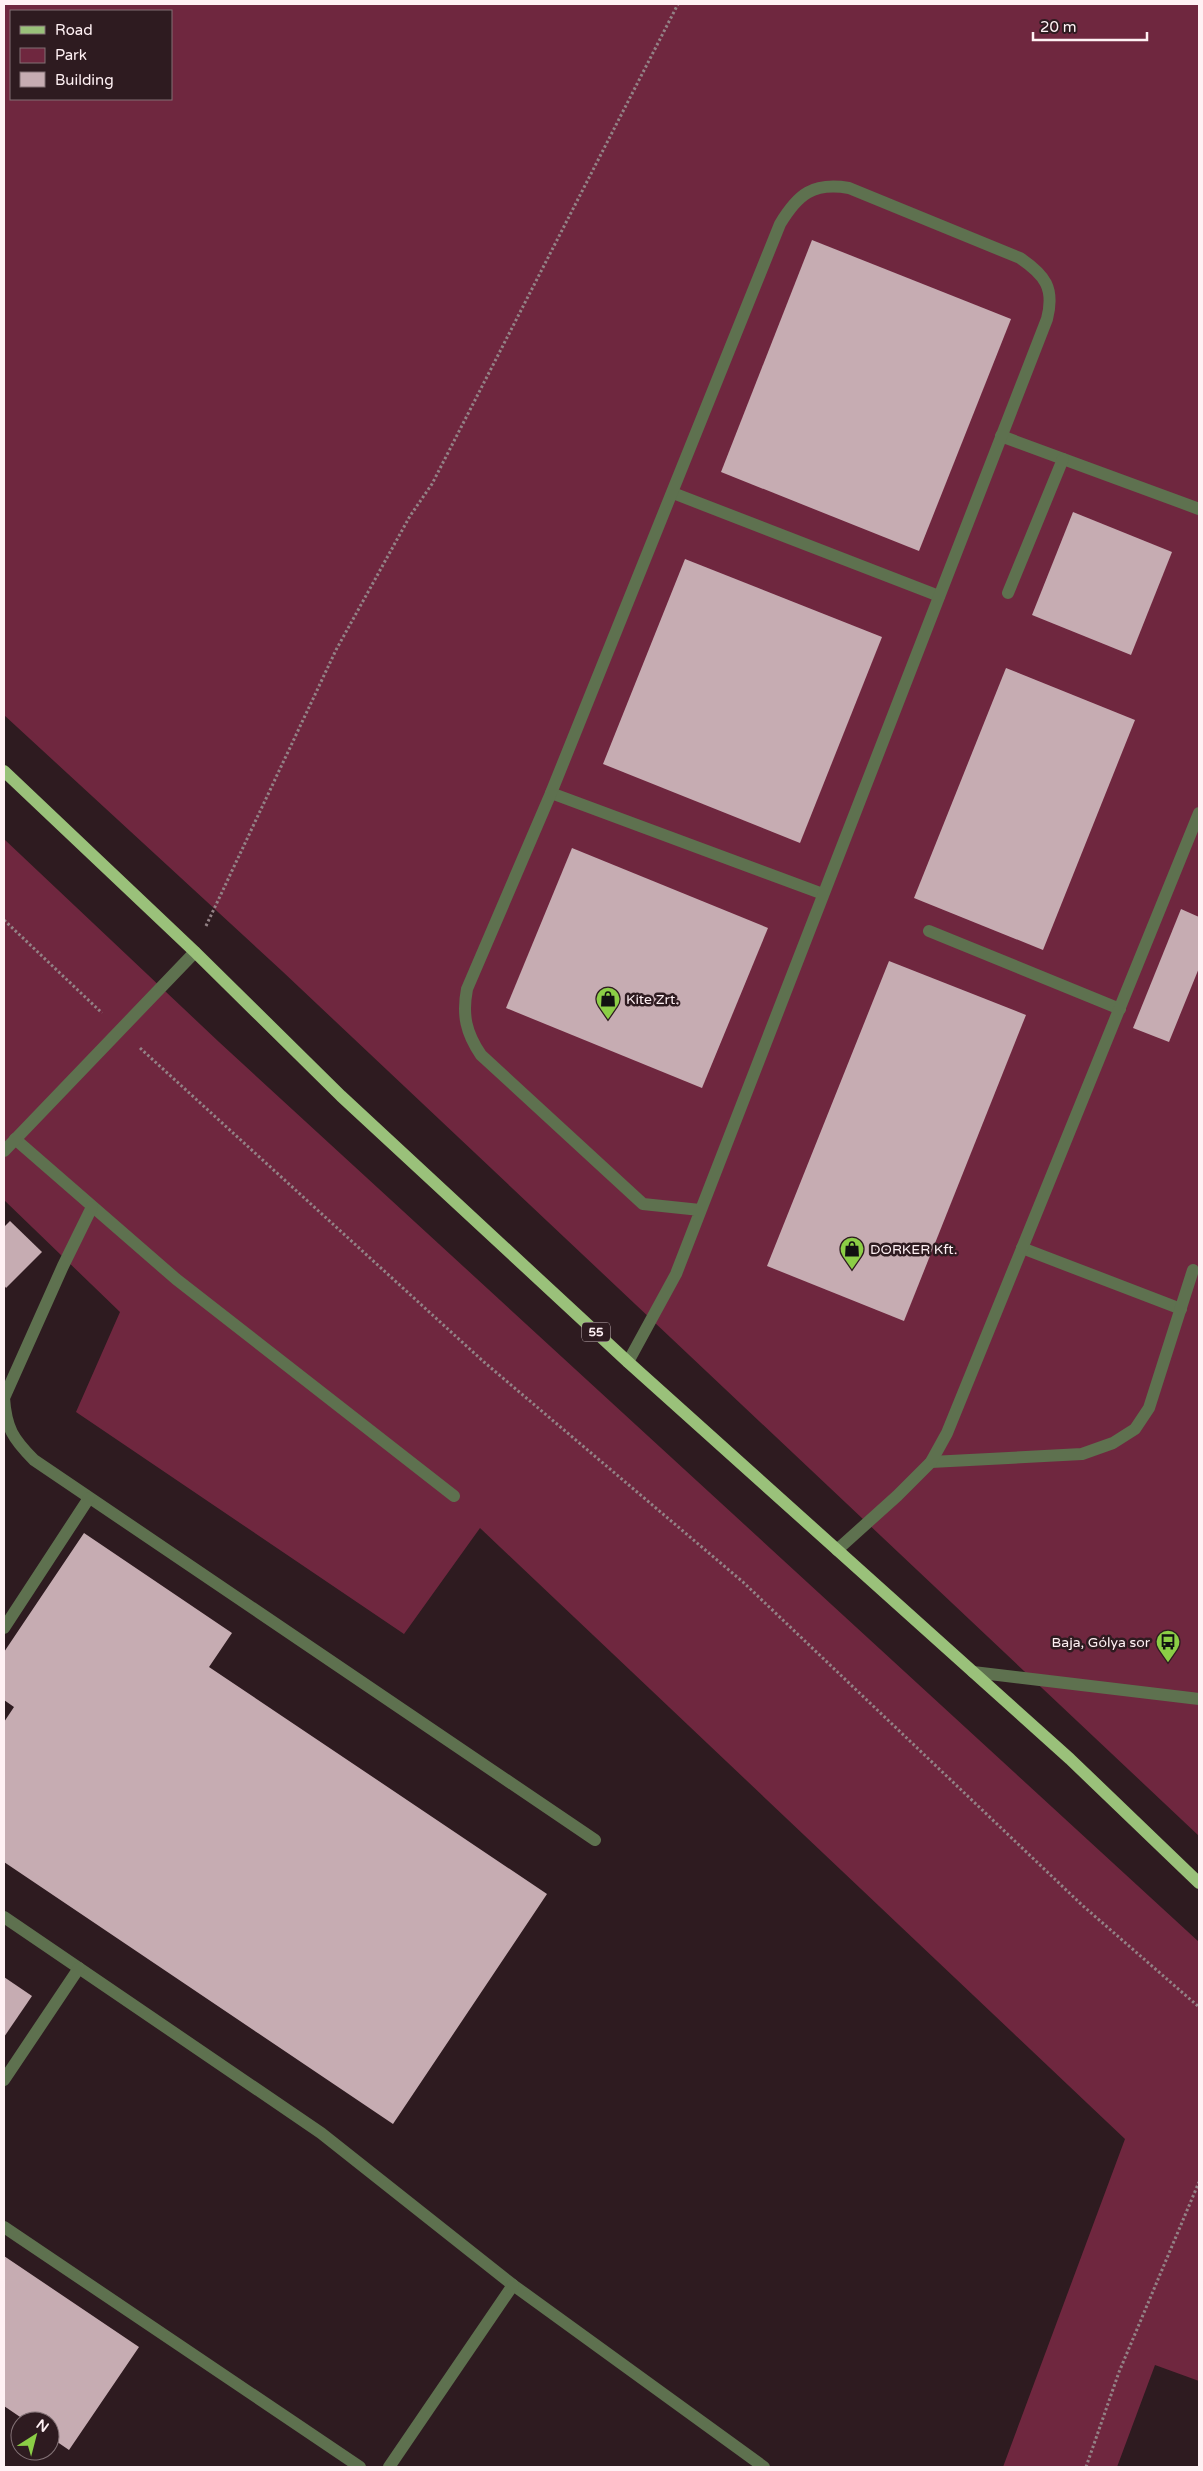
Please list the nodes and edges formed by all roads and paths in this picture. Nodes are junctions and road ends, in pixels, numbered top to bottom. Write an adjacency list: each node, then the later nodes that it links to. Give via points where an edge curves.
1 (678, 4): 14 (path, via 432,484 410,516 336,650)
2 (1001, 436): 3 (lane); 4 (lane, via 1051,305 1049,289 1041,275 1020,258 1002,250 849,188 823,186 799,197 780,224); 7 (lane)
3 (1063, 459): 5 (lane); 6 (lane)
4 (673, 493): 7 (lane); 9 (lane)
5 (1199, 509)
6 (1008, 593)
7 (939, 596): 11 (lane)
8 (4, 771): 14 (main road, 55)
9 (552, 793): 11 (lane); 20 (lane, via 467,989 465,1028 481,1055 642,1204)
10 (1199, 814): 15 (lane)
11 (823, 894): 20 (lane)
12 (4, 920): 16 (path)
13 (929, 931): 15 (lane)
14 (194, 952): 16 (lane); 24 (main road, 55, via 341,1096)
15 (1120, 1009): 21 (lane)
16 (120, 1030): 17 (lane); 36 (path, via 484,1362 743,1582 1082,1905)
17 (15, 1139): 18 (lane); 19 (lane)
18 (4, 1151)
19 (92, 1207): 26 (lane, via 176,1279); 27 (lane, via 4,1398 5,1419 16,1442 34,1460)
20 (700, 1210): 24 (lane, via 676,1274)
21 (1022, 1248): 23 (lane); 25 (lane, via 947,1433)
22 (1192, 1270): 23 (lane)
23 (1181, 1309): 25 (lane, via 1149,1408 1135,1429 1082,1454)
24 (628, 1362): 28 (main road, 55)
25 (931, 1462): 28 (lane)
26 (454, 1496)
27 (89, 1498): 29 (lane); 32 (lane)
28 (837, 1550): 30 (main road, 55)
29 (4, 1628)
30 (972, 1672): 31 (lane); 33 (main road, 55, via 1070,1759)
31 (1199, 1699)
32 (595, 1840)
33 (1199, 1883)
34 (4, 1917): 35 (lane)
35 (78, 1968): 37 (lane); 40 (lane, via 321,2133)
36 (1199, 2007)
37 (4, 2080)
38 (1199, 2182): 44 (path, via 1118,2372)
39 (4, 2227): 41 (lane)
40 (513, 2285): 42 (lane); 43 (lane)
41 (360, 2467)
42 (389, 2467)
43 (764, 2467)
44 (1086, 2467)

